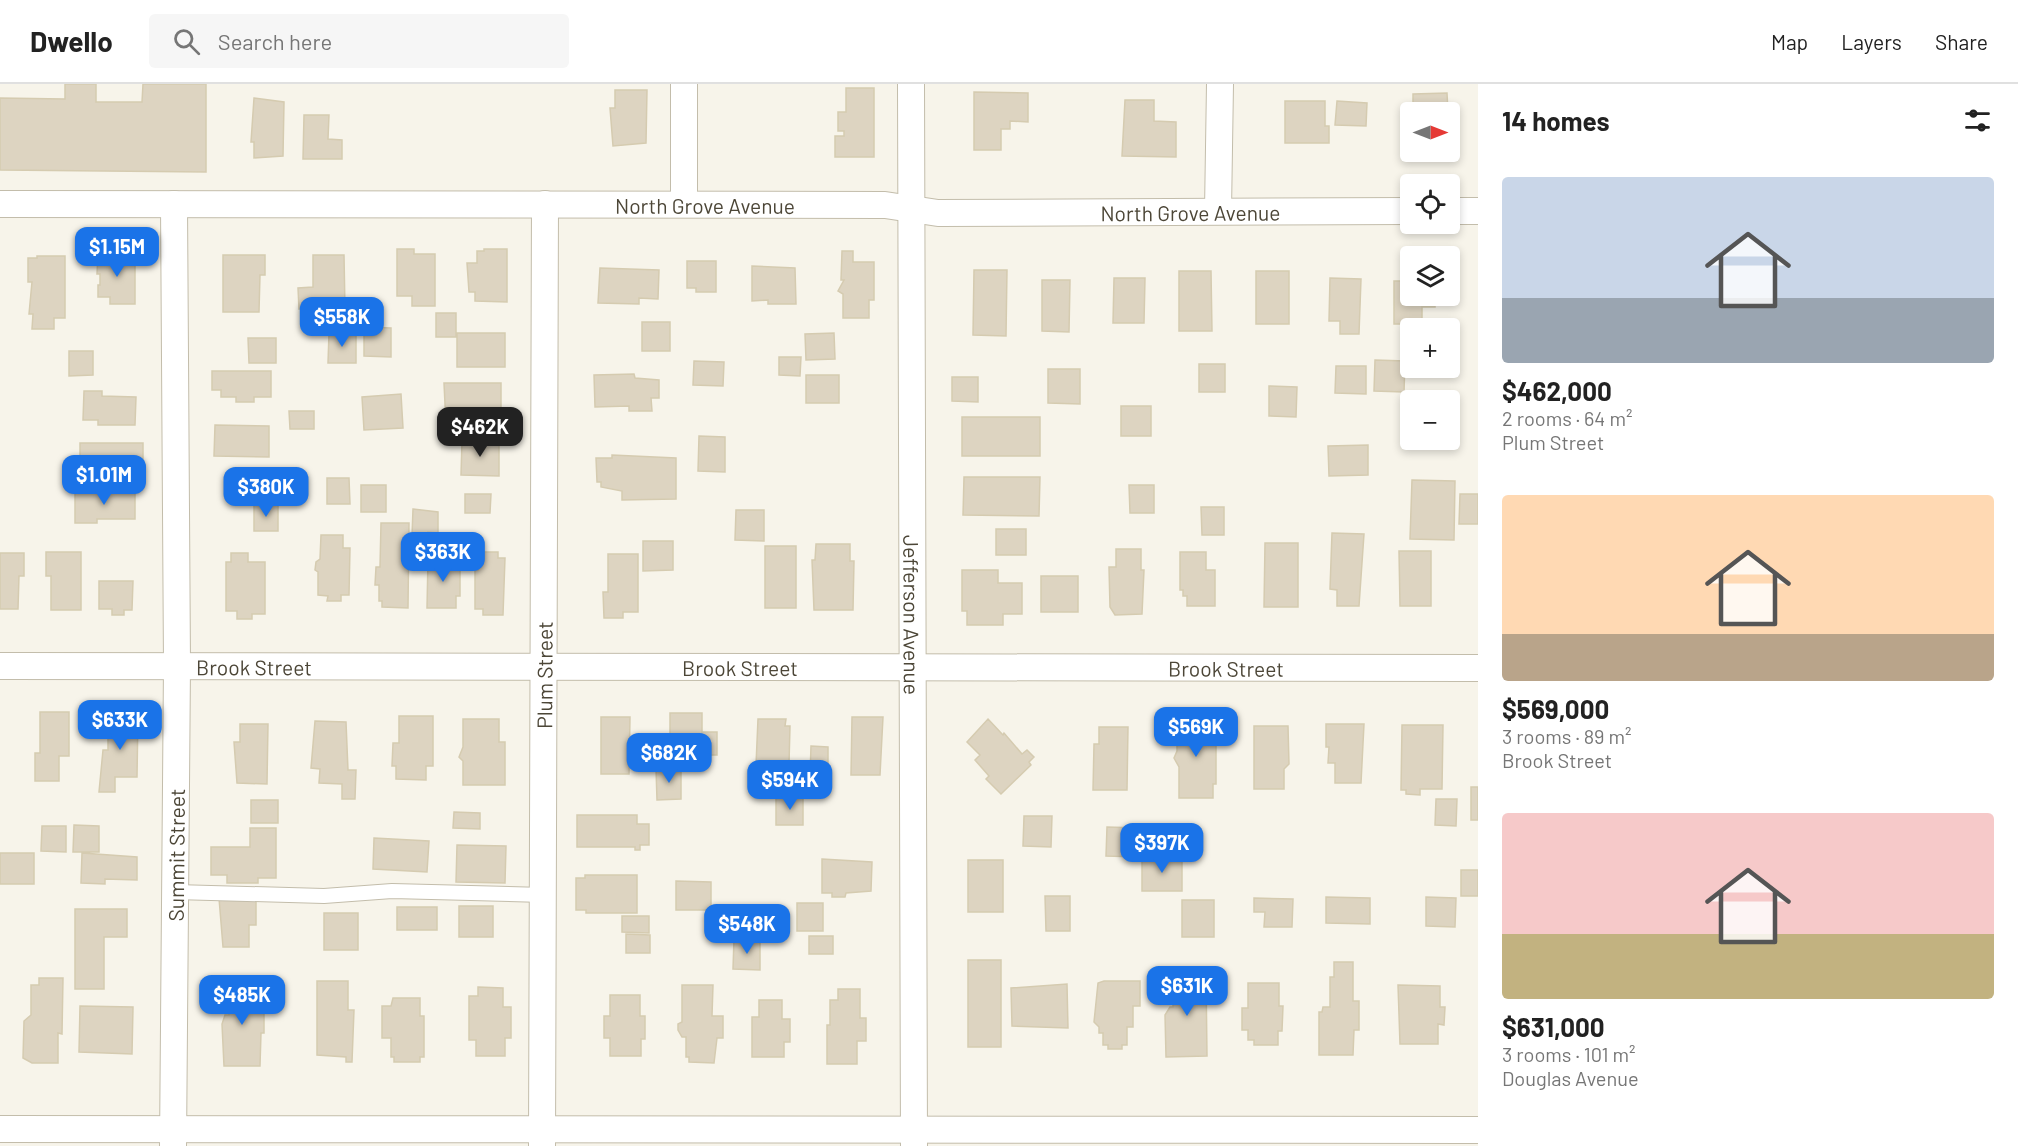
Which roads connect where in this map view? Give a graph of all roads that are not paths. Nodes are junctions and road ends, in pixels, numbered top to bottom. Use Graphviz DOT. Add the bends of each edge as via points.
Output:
graph roads {
  1 [pos="684,84"];
  2 [pos="911,84"];
  3 [pos="1220,84"];
  4 [pos="0,204"];
  5 [pos="174,204"];
  6 [pos="545,204"];
  7 [pos="684,204"];
  8 [pos="911,210"];
  9 [pos="1400,211"];
  10 [pos="1460,211"];
  11 [pos="1478,211"];
  12 [pos="1218,212"];
  13 [pos="177,665"];
  14 [pos="0,666"];
  15 [pos="545,667"];
  16 [pos="914,667"];
  17 [pos="1478,668"];
  18 [pos="175,892"];
  19 [pos="544,895"];
  20 [pos="0,1129"];
  21 [pos="1478,1130"];
  22 [pos="173,1138"];
  23 [pos="542,1138"];
  24 [pos="914,1138"];
  1 -- 7 [label="street"];
  2 -- 8 [label="street, Jefferson Avenue"];
  3 -- 12 [label="street"];
  4 -- 5 [label="street, North Grove Avenue"];
  5 -- 6 [label="street, North Grove Avenue"];
  5 -- 13 [label="street, Summit Street"];
  6 -- 7 [label="street, North Grove Avenue"];
  6 -- 15 [label="street, Plum Street"];
  7 -- 8 [label="street, North Grove Avenue" via="885,205"];
  8 -- 12 [label="street, North Grove Avenue"];
  8 -- 16 [label="street, Jefferson Avenue"];
  9 -- 12 [label="street, North Grove Avenue"];
  10 -- 11 [label="street"];
  13 -- 14 [label="street, Brook Street"];
  13 -- 15 [label="street, Brook Street"];
  13 -- 18 [label="street, Summit Street"];
  15 -- 16 [label="street, Brook Street"];
  15 -- 19 [label="street, Plum Street"];
  16 -- 17 [label="street, Brook Street"];
  16 -- 24 [label="street, Jefferson Avenue"];
  18 -- 19 [label="lane"];
  18 -- 22 [label="street, Summit Street"];
  19 -- 23 [label="street, Plum Street"];
  20 -- 22 [label="street"];
  21 -- 24 [label="street"];
  22 -- 23 [label="street"];
  23 -- 24 [label="street"];
}
